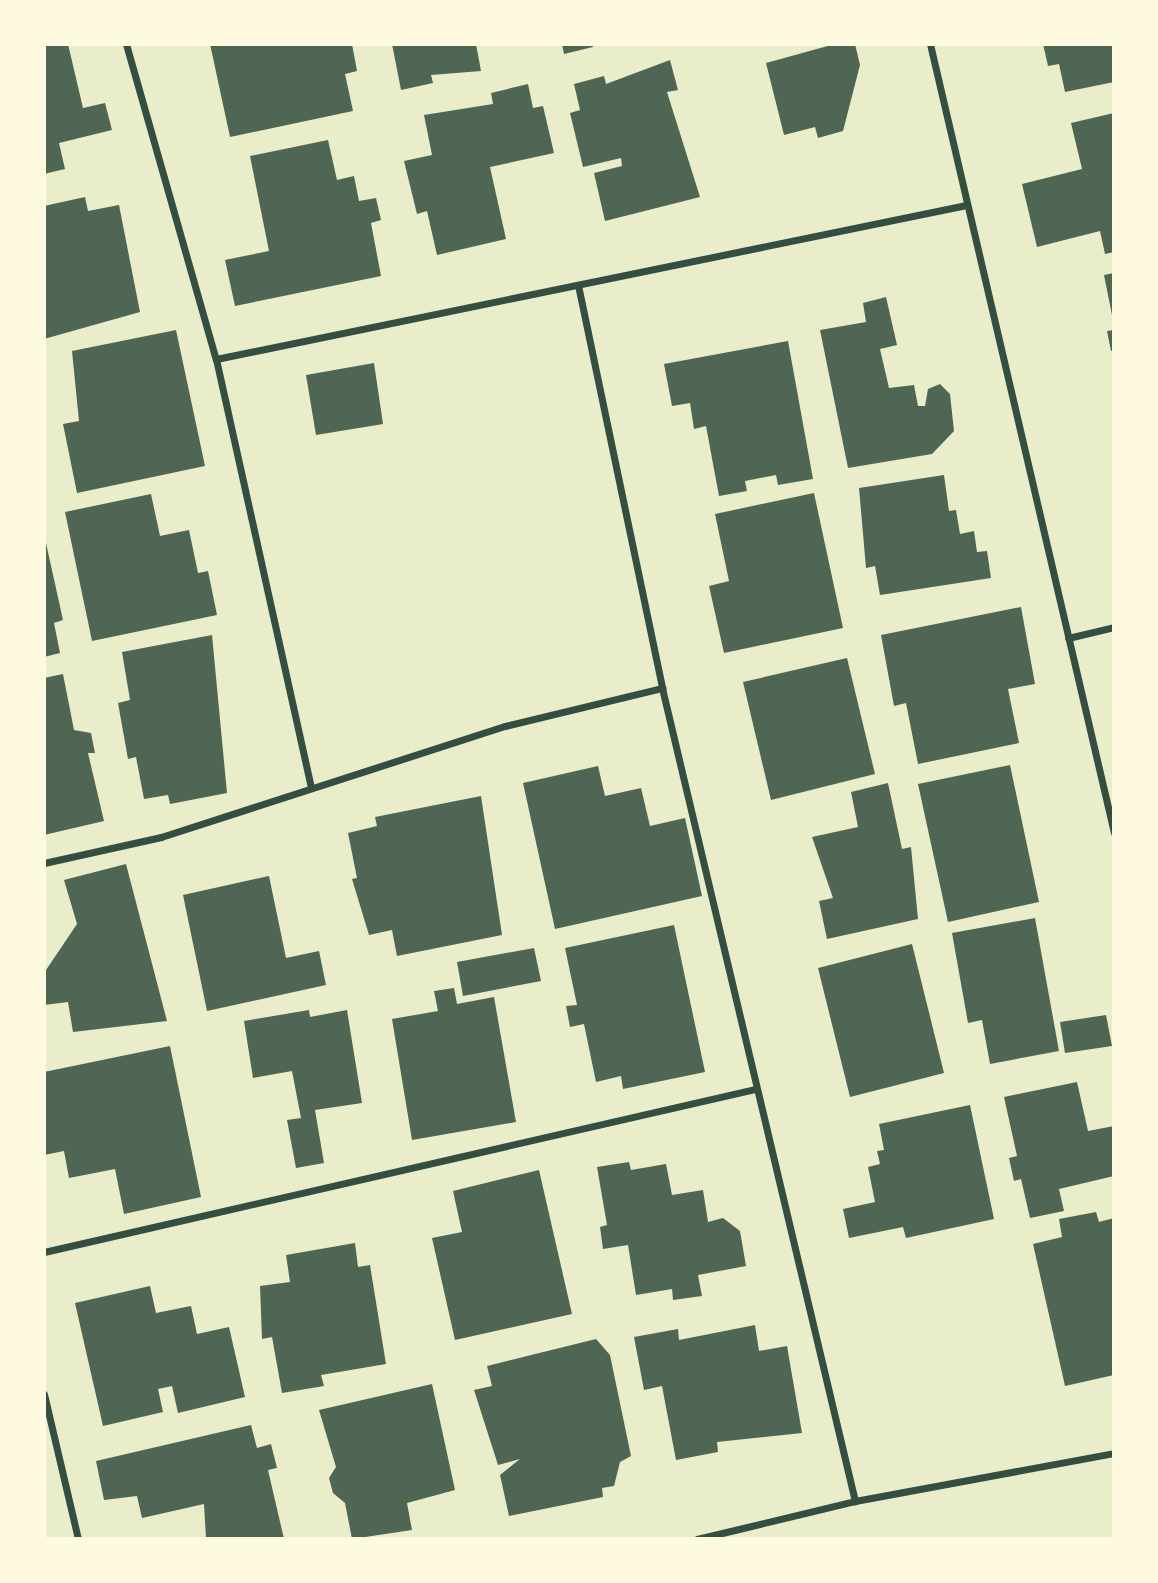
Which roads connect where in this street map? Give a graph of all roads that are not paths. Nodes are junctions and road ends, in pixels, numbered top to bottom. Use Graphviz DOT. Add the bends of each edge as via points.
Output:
graph roads {
  1 [pos="126,44"];
  2 [pos="930,44"];
  3 [pos="966,205"];
  4 [pos="578,285"];
  5 [pos="216,359"];
  6 [pos="1114,627"];
  7 [pos="1068,638"];
  8 [pos="662,688"];
  9 [pos="311,786"];
  10 [pos="1114,833"];
  11 [pos="44,863"];
  12 [pos="755,1089"];
  13 [pos="44,1252"];
  14 [pos="44,1394"];
  15 [pos="1114,1453"];
  16 [pos="855,1501"];
  17 [pos="78,1539"];
  18 [pos="696,1539"];
  1 -- 5 [label="street"];
  2 -- 3 [label="street"];
  3 -- 4 [label="street"];
  3 -- 7 [label="street"];
  4 -- 5 [label="street"];
  4 -- 8 [label="street"];
  5 -- 9 [label="street"];
  6 -- 7 [label="street"];
  7 -- 10 [label="street"];
  8 -- 9 [label="street" via="505,726"];
  8 -- 12 [label="street"];
  9 -- 11 [label="street" via="161,837"];
  12 -- 13 [label="street"];
  12 -- 16 [label="street"];
  14 -- 17 [label="street"];
  15 -- 16 [label="street"];
  16 -- 18 [label="street"];
}
